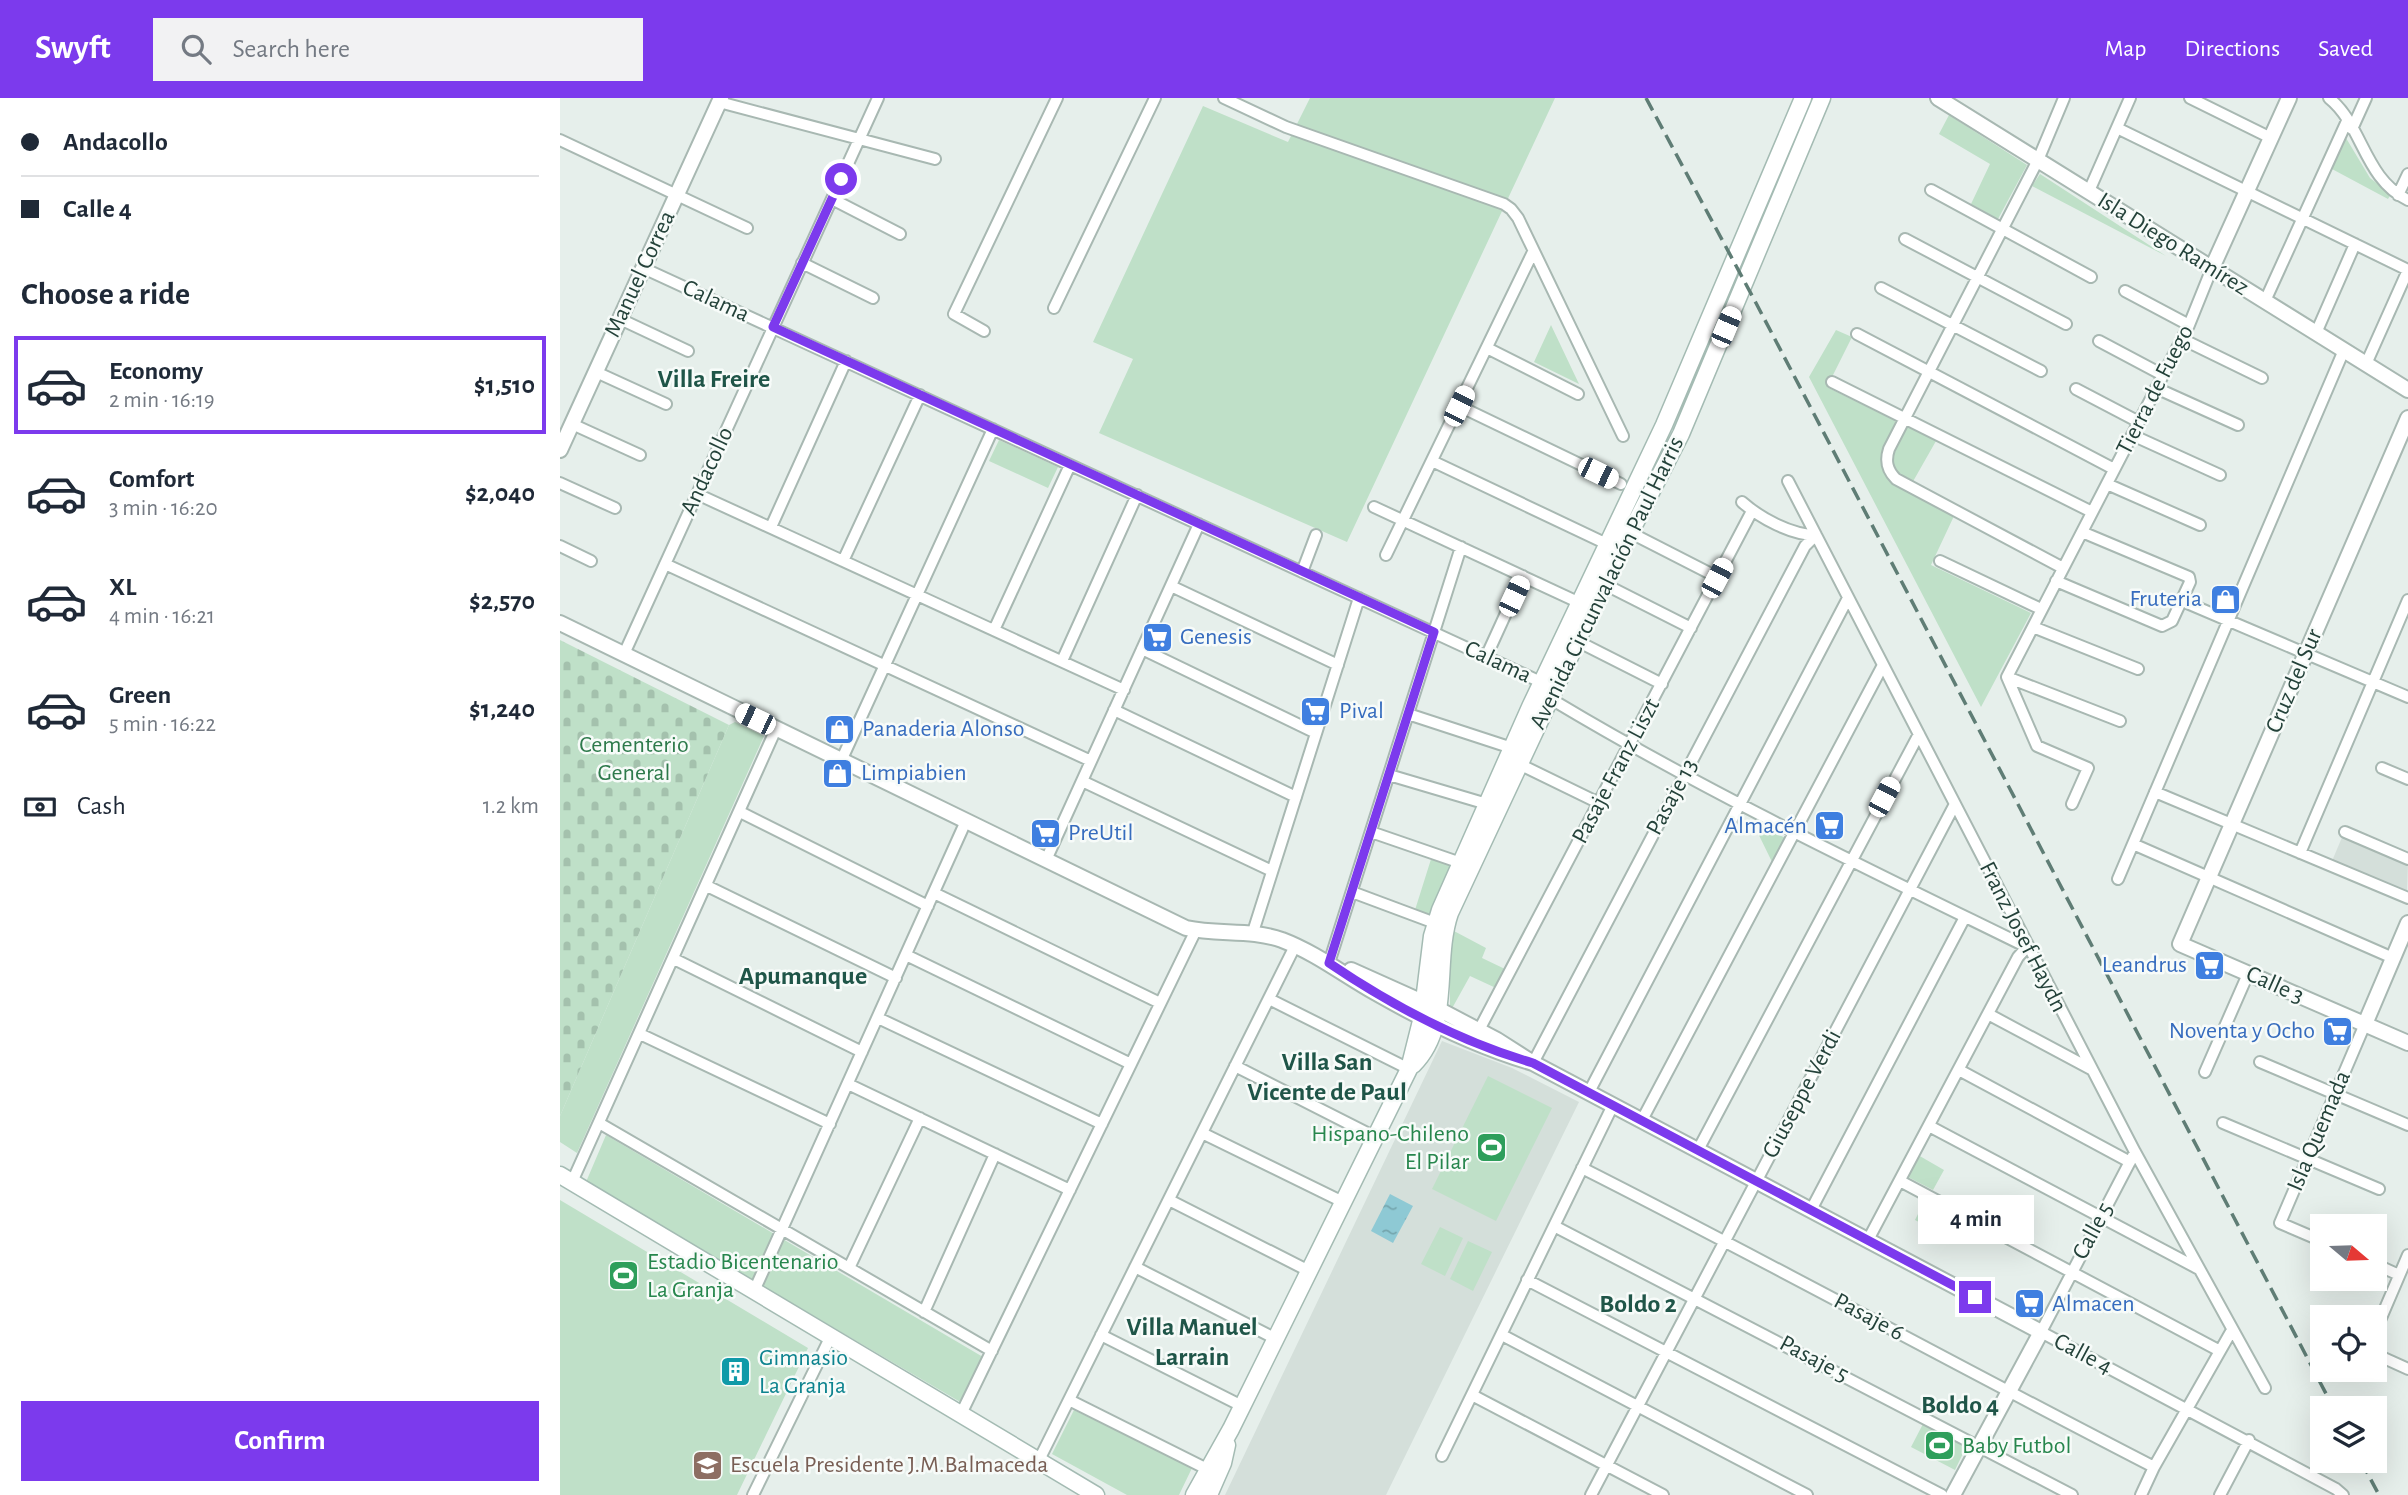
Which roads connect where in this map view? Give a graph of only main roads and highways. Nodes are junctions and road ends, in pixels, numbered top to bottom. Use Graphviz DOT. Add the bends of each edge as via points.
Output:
graph roads {
  1 [pos="1803,98"];
  2 [pos="1822,98"];
  3 [pos="1546,690"];
  4 [pos="1430,1013"];
  5 [pos="566,1179"];
  6 [pos="1231,1429"];
  7 [pos="1097,1495"];
  8 [pos="1194,1495"];
  9 [pos="1209,1495"];
  1 -- 3 [label="main road, Avenida Circunvalación Paul Harris"];
  2 -- 3 [label="main road, Avenida Circunvalación Paul Harris" via="1681,434 1577,641"];
  3 -- 4 [label="main road, Avenida Circunvalación Paul Harris" via="1519,764 1446,925"];
  3 -- 4 [label="main road, Avenida Circunvalación Paul Harris" via="1513,748 1435,923"];
  4 -- 6 [label="main road, Avenida Circunvalación Paul Harris" via="1409,1069"];
  5 -- 7 [label="main road"];
  6 -- 8 [label="main road, Avenida Circunvalación Paul Harris"];
  6 -- 9 [label="main road, Avenida Circunvalación Paul Harris"];
}
